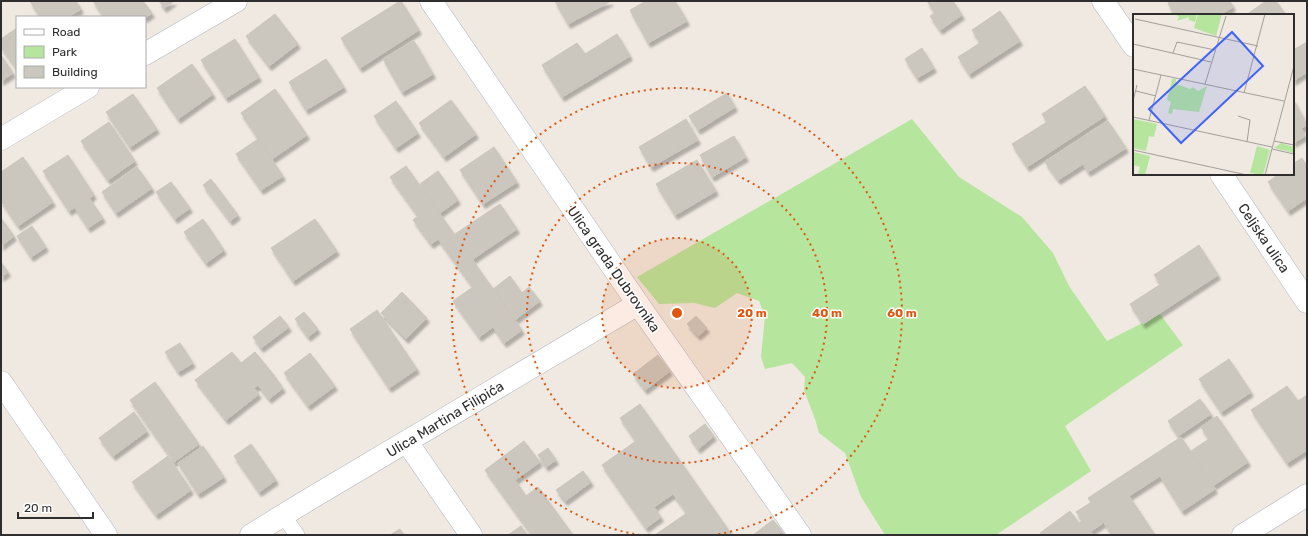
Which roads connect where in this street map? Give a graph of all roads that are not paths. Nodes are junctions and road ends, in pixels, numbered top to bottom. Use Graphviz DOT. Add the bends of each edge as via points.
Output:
graph roads {
  1 [pos="236,1"];
  2 [pos="431,1"];
  3 [pos="1103,1"];
  4 [pos="1133,45"];
  5 [pos="146,53"];
  6 [pos="86,88"];
  7 [pos="1,139"];
  8 [pos="1221,175"];
  9 [pos="1307,302"];
  10 [pos="638,304"];
  11 [pos="1,382"];
  12 [pos="407,442"];
  13 [pos="1307,495"];
  14 [pos="284,515"];
  15 [pos="106,535"];
  16 [pos="251,535"];
  17 [pos="297,535"];
  18 [pos="471,535"];
  19 [pos="800,535"];
  20 [pos="1242,535"];
  1 -- 5 [label="street"];
  2 -- 10 [label="street, Ulica grada Dubrovnika"];
  3 -- 4 [label="street"];
  6 -- 7 [label="street"];
  8 -- 9 [label="street, Celjska ulica"];
  10 -- 12 [label="street, Ulica Martina Filipića"];
  10 -- 19 [label="street, Ulica grada Dubrovnika"];
  11 -- 15 [label="street"];
  12 -- 14 [label="street, Ulica Martina Filipića"];
  12 -- 18 [label="street"];
  13 -- 20 [label="street"];
  14 -- 16 [label="street, Ulica Martina Filipića"];
  14 -- 17 [label="lane"];
}
